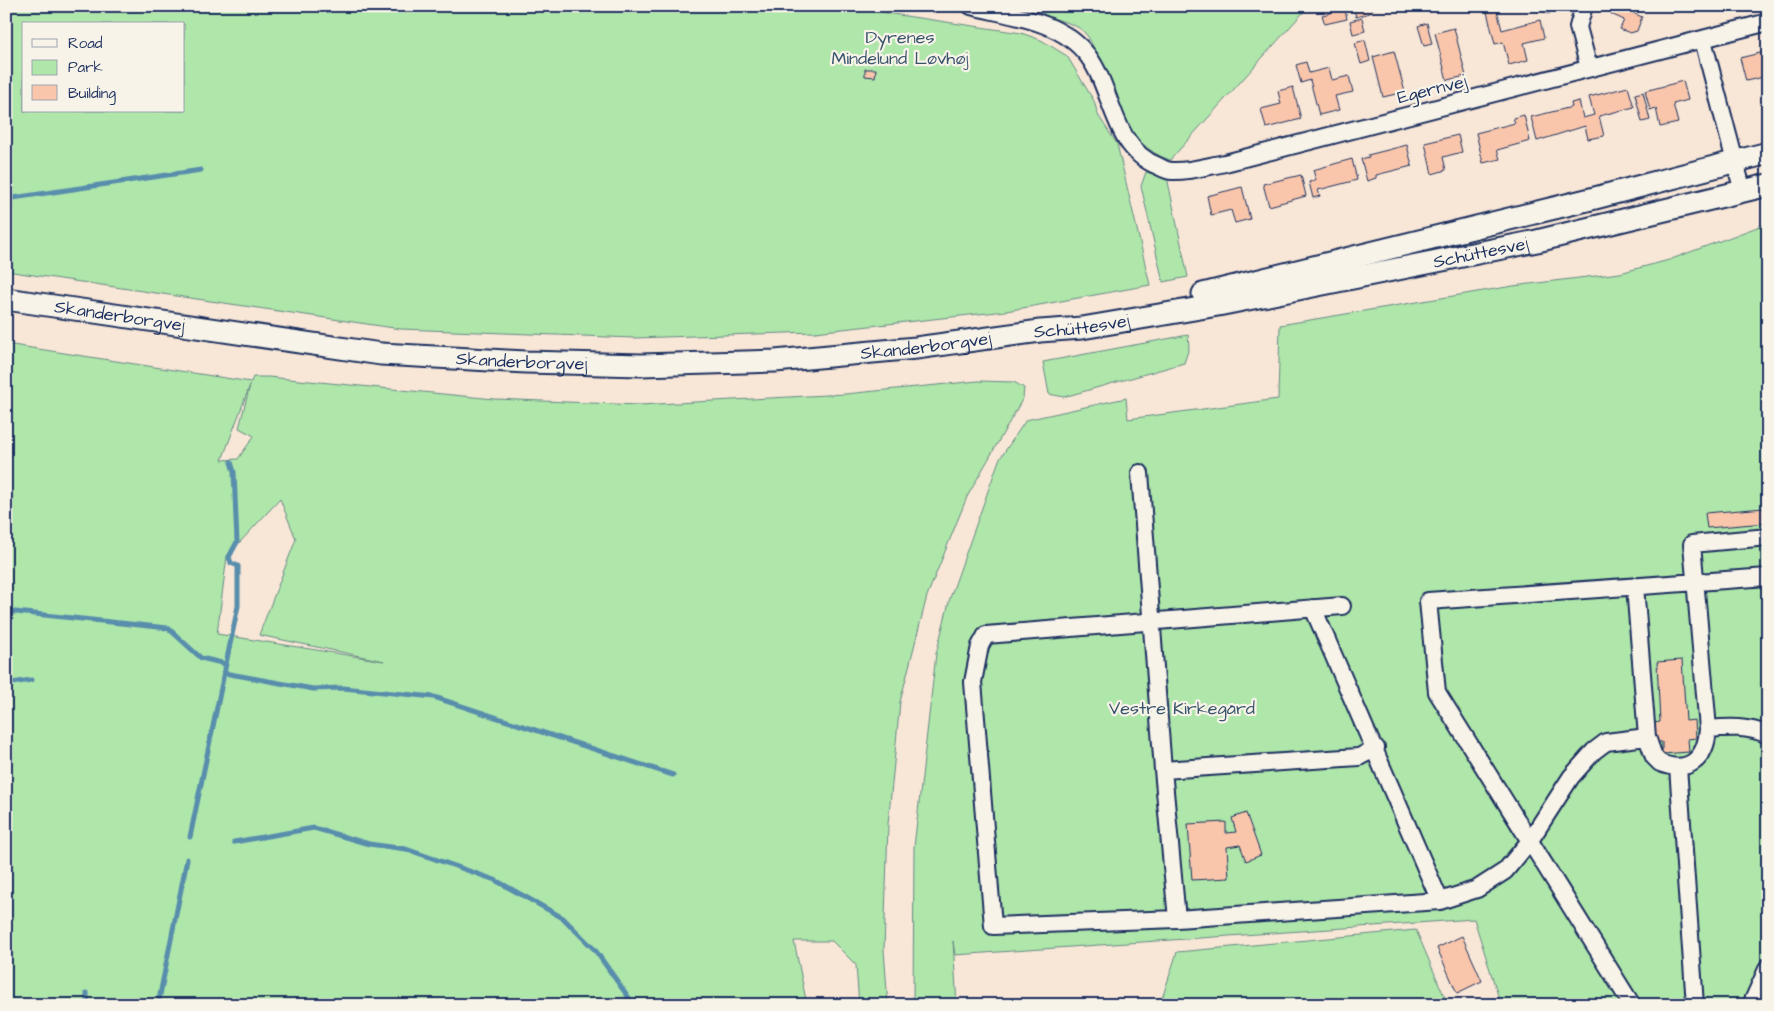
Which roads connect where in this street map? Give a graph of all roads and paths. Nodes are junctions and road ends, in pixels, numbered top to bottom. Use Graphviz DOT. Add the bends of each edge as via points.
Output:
graph roads {
  1 [pos="971,6"];
  2 [pos="1584,6"];
  3 [pos="1768,22"];
  4 [pos="1703,40"];
  5 [pos="1589,68"];
  6 [pos="1768,153"];
  7 [pos="1735,161"];
  8 [pos="1768,185"];
  9 [pos="1743,192"];
  10 [pos="6,299"];
  11 [pos="1040,331"];
  12 [pos="1140,473"];
  13 [pos="1768,537"];
  14 [pos="1768,577"];
  15 [pos="1697,582"];
  16 [pos="1635,586"];
  17 [pos="1342,606"];
  18 [pos="1313,608"];
  19 [pos="1151,622"];
  20 [pos="1708,729"];
  21 [pos="1768,735"];
  22 [pos="1647,737"];
  23 [pos="1376,748"];
  24 [pos="1678,767"];
  25 [pos="1162,770"];
  26 [pos="1529,842"];
  27 [pos="1440,901"];
  28 [pos="1177,919"];
  29 [pos="1768,967"];
  30 [pos="1632,1005"];
  31 [pos="1695,1005"];
  32 [pos="1751,1005"];
  1 -- 5 [label="street, Egernvej" via="1036,21 1064,35 1088,56 1125,138 1135,151 1150,163 1171,172 1234,161"];
  2 -- 5 [label="street" via="1578,27"];
  3 -- 4 [label="street, Egernvej"];
  4 -- 5 [label="street, Egernvej"];
  4 -- 7 [label="street"];
  6 -- 7 [label="main road, Schüttesvej"];
  7 -- 9 [label="street"];
  7 -- 11 [label="main road, Schüttesvej" via="1567,205"];
  8 -- 9 [label="main road, Schüttesvej"];
  9 -- 11 [label="main road, Schüttesvej" via="1537,241 1218,304 1082,328"];
  10 -- 11 [label="main road, Skanderborgvej" via="381,354 526,362 641,365 776,361 916,348"];
  12 -- 19 [label="street"];
  13 -- 15 [label="street" via="1692,544"];
  14 -- 15 [label="street"];
  15 -- 16 [label="street"];
  15 -- 20 [label="street"];
  16 -- 22 [label="street"];
  16 -- 26 [label="street" via="1428,602 1437,692"];
  17 -- 18 [label="street"];
  18 -- 19 [label="street"];
  18 -- 23 [label="street"];
  19 -- 25 [label="street"];
  19 -- 28 [label="street" via="986,636 980,646 973,682 991,907 993,926"];
  20 -- 21 [label="street" via="1731,727"];
  20 -- 24 [label="street" via="1704,752 1698,759"];
  22 -- 24 [label="street" via="1654,757 1660,763"];
  22 -- 26 [label="street" via="1606,742 1594,751 1571,777"];
  23 -- 25 [label="street" via="1359,757"];
  23 -- 27 [label="street"];
  24 -- 31 [label="street"];
  25 -- 28 [label="street"];
  26 -- 27 [label="street" via="1505,871 1477,889"];
  26 -- 30 [label="street"];
  27 -- 28 [label="street"];
  29 -- 32 [label="street"];
}
